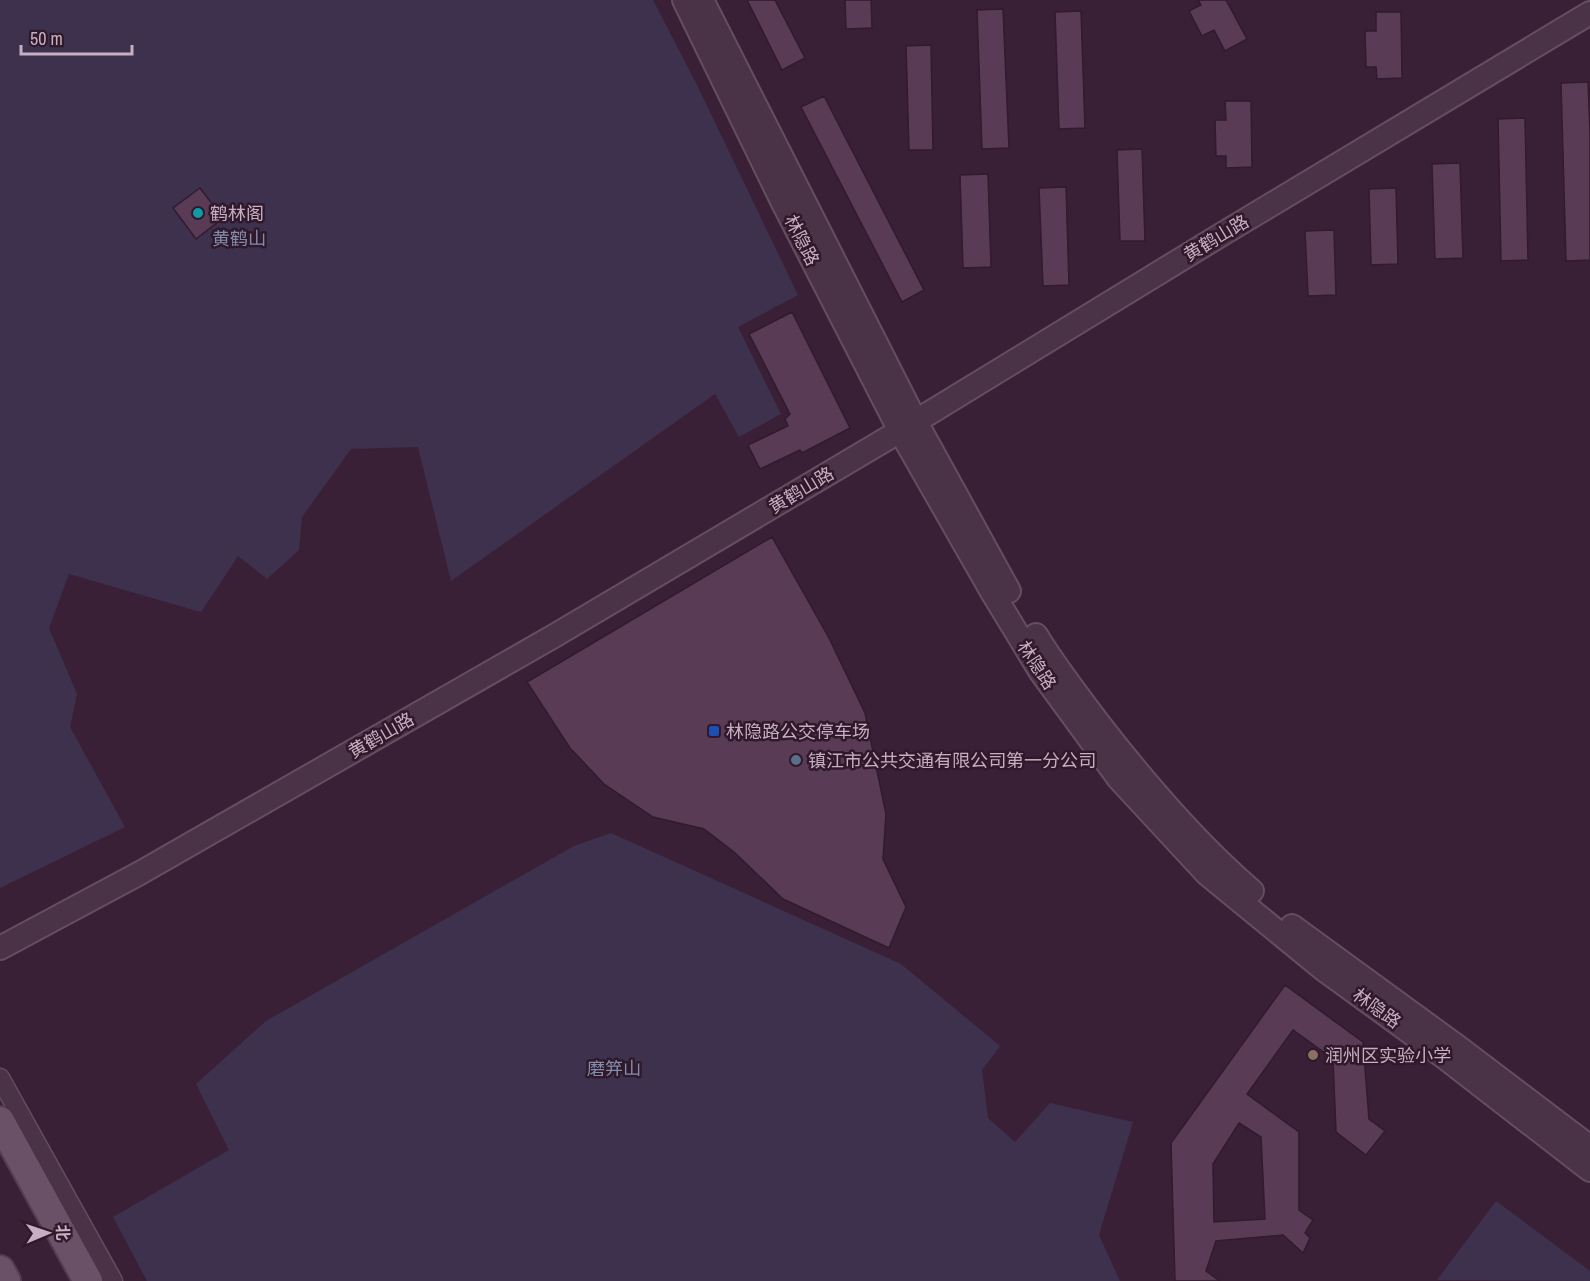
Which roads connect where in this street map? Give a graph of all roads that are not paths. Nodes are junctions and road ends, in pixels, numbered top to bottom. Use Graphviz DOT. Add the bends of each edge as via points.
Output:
graph roads {
  1 [pos="684,0"];
  2 [pos="702,0"];
  3 [pos="1590,13"];
  4 [pos="908,427"];
  5 [pos="0,948"];
  6 [pos="0,1078"];
  7 [pos="0,1121"];
  8 [pos="1590,1147"];
  9 [pos="1590,1170"];
  10 [pos="0,1270"];
  11 [pos="6,1281"];
  12 [pos="88,1281"];
  13 [pos="113,1281"];
  1 -- 4 [label="street, 林隐路" via="782,201"];
  2 -- 4 [label="street, 林隐路"];
  3 -- 4 [label="street, 黄鹤山路"];
  4 -- 5 [label="street, 黄鹤山路" via="554,636 140,873"];
  4 -- 8 [label="street, 林隐路" via="1051,661 1133,768 1218,862 1287,923"];
  4 -- 9 [label="street, 林隐路" via="992,592 1040,672 1119,779 1207,874 1323,969"];
  6 -- 13 [label="street"];
  7 -- 12 [label="main road"];
  10 -- 11 [label="main road"];
}
